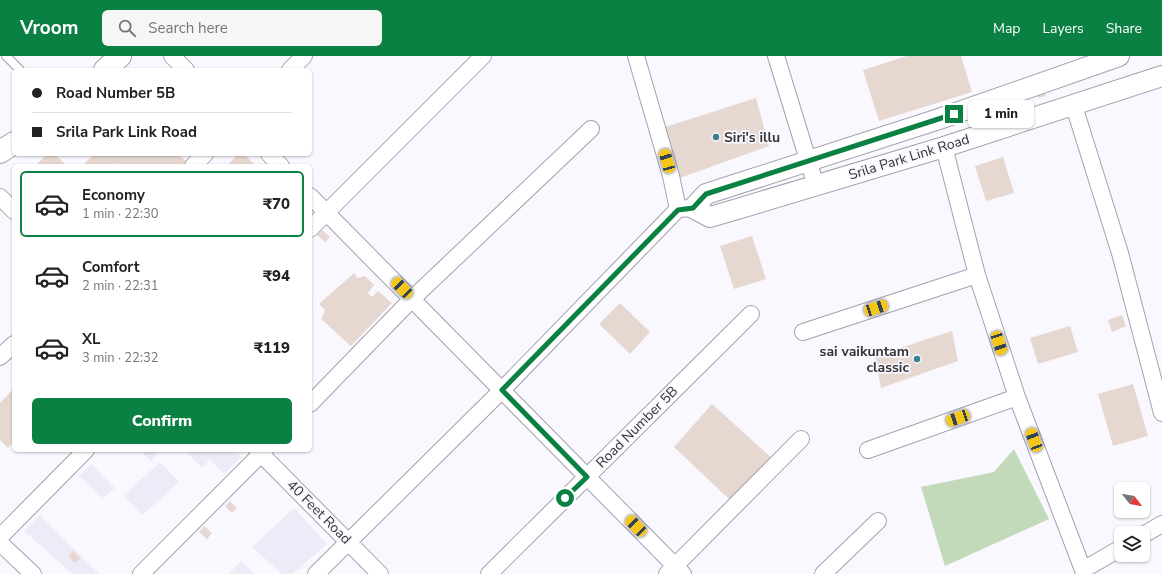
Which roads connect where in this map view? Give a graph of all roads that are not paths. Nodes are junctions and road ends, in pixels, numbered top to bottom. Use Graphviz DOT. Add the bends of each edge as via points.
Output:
graph roads {
  1 [pos="6,56"];
  2 [pos="120,56"];
  3 [pos="172,56"];
  4 [pos="304,56"];
  5 [pos="483,56"];
  6 [pos="636,56"];
  7 [pos="776,56"];
  8 [pos="1119,56"];
  9 [pos="18,68"];
  10 [pos="107,68"];
  11 [pos="184,68"];
  12 [pos="292,68"];
  13 [pos="1162,76"];
  14 [pos="1074,106"];
  15 [pos="591,129"];
  16 [pos="12,144"];
  17 [pos="944,147"];
  18 [pos="0,152"];
  19 [pos="203,156"];
  20 [pos="271,156"];
  21 [pos="809,160"];
  22 [pos="195,164"];
  23 [pos="279,164"];
  24 [pos="816,186"];
  25 [pos="0,197"];
  26 [pos="312,198"];
  27 [pos="12,208"];
  28 [pos="685,209"];
  29 [pos="327,213"];
  30 [pos="312,227"];
  31 [pos="977,275"];
  32 [pos="412,299"];
  33 [pos="751,314"];
  34 [pos="803,332"];
  35 [pos="12,346"];
  36 [pos="0,357"];
  37 [pos="502,390"];
  38 [pos="1017,397"];
  39 [pos="312,402"];
  40 [pos="1162,413"];
  41 [pos="801,440"];
  42 [pos="868,450"];
  43 [pos="84,452"];
  44 [pos="260,452"];
  45 [pos="262,452"];
  46 [pos="587,477"];
  47 [pos="878,521"];
  48 [pos="1162,524"];
  49 [pos="1150,531"];
  50 [pos="0,537"];
  51 [pos="348,542"];
  52 [pos="0,543"];
  53 [pos="1114,552"];
  54 [pos="675,571"];
  55 [pos="1080,572"];
  56 [pos="32,574"];
  57 [pos="141,574"];
  58 [pos="316,574"];
  59 [pos="380,574"];
  60 [pos="489,574"];
  61 [pos="823,574"];
  1 -- 9 [label="lane"];
  2 -- 10 [label="main road"];
  3 -- 11 [label="street"];
  4 -- 12 [label="street"];
  5 -- 29 [label="street"];
  6 -- 28 [label="street" via="671,176"];
  7 -- 21 [label="street"];
  8 -- 21 [label="street, Srila Park Link Road" via="940,119"];
  13 -- 14 [label="street, Srila Park Link Road"];
  14 -- 17 [label="street, Srila Park Link Road"];
  14 -- 40 [label="street" via="1120,253"];
  15 -- 32 [label="street"];
  16 -- 18 [label="main road"];
  17 -- 24 [label="street, Srila Park Link Road"];
  17 -- 31 [label="street"];
  19 -- 22 [label="street"];
  20 -- 23 [label="street"];
  21 -- 24 [label="street"];
  21 -- 28 [label="street, Srila Park Link Road" via="706,194"];
  24 -- 28 [label="street, Srila Park Link Road" via="710,217"];
  25 -- 27 [label="street"];
  26 -- 29 [label="street"];
  28 -- 37 [label="street"];
  29 -- 30 [label="street"];
  29 -- 32 [label="street"];
  31 -- 34 [label="street"];
  31 -- 38 [label="street"];
  32 -- 37 [label="street"];
  32 -- 39 [label="street"];
  33 -- 46 [label="street, Road Number 5B"];
  35 -- 36 [label="street"];
  37 -- 46 [label="street"];
  37 -- 51 [label="street"];
  38 -- 42 [label="street"];
  38 -- 55 [label="street"];
  41 -- 54 [label="street"];
  43 -- 50 [label="street"];
  44 -- 57 [label="street"];
  45 -- 51 [label="street, 40 Feet Road"];
  46 -- 54 [label="street"];
  46 -- 60 [label="street, Road Number 5B"];
  47 -- 61 [label="street"];
  48 -- 49 [label="street"];
  51 -- 58 [label="street"];
  51 -- 59 [label="street, 40 Feet Road"];
  52 -- 56 [label="street"];
  53 -- 55 [label="street"];
}
